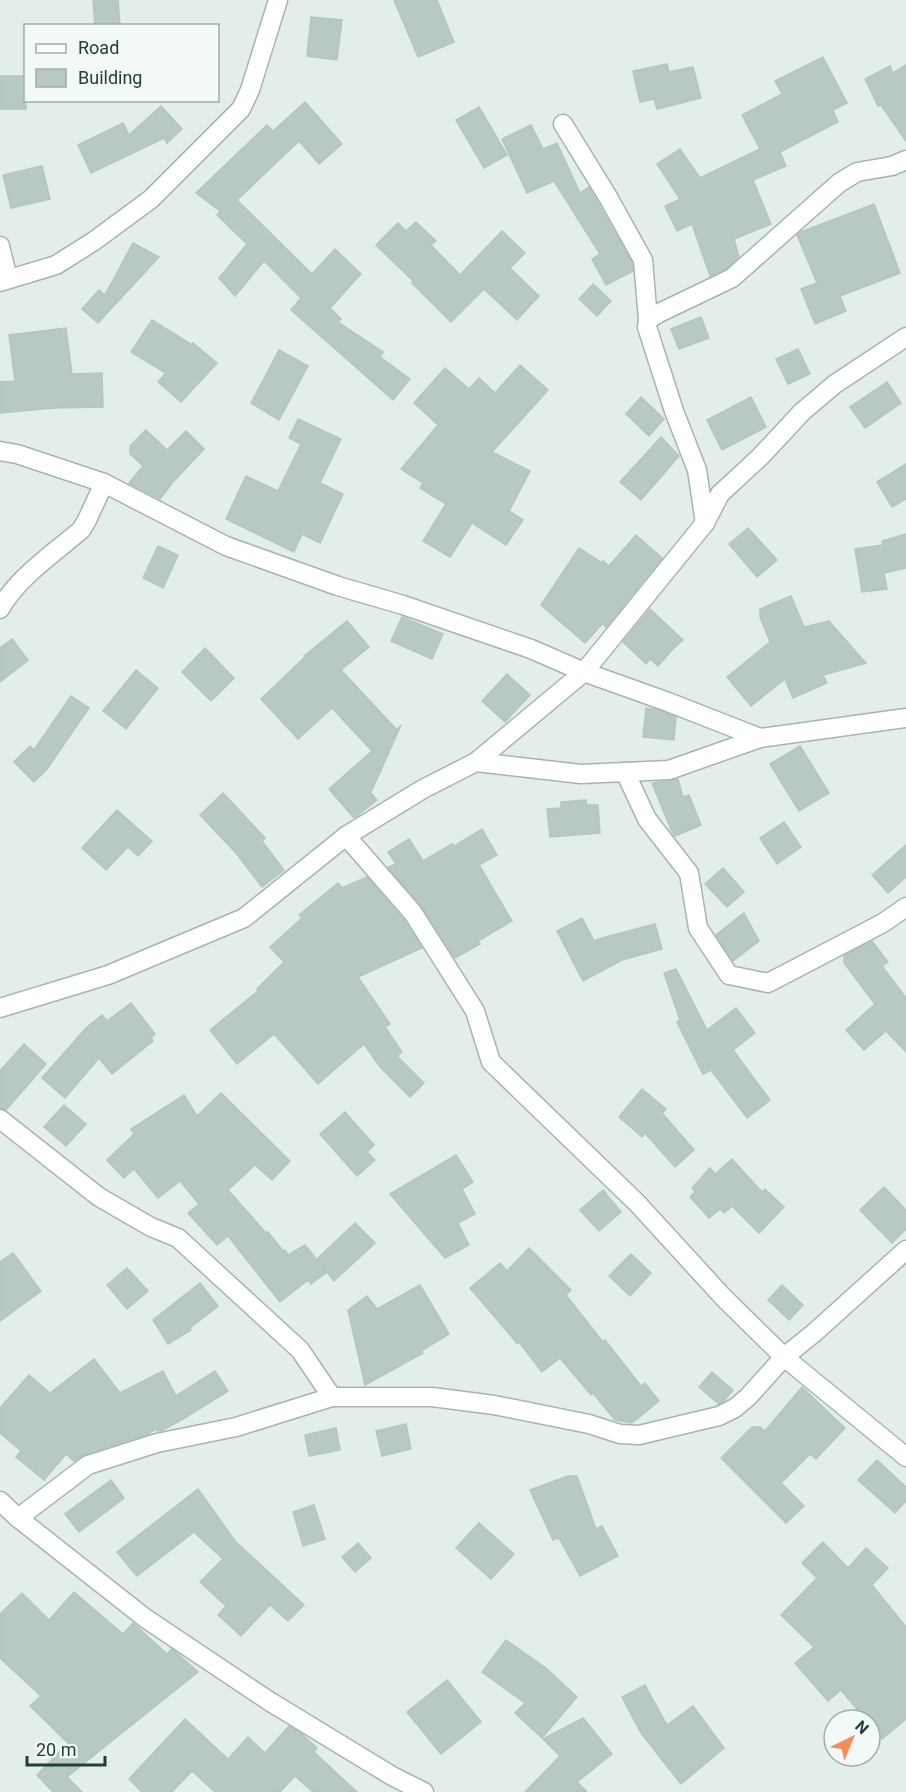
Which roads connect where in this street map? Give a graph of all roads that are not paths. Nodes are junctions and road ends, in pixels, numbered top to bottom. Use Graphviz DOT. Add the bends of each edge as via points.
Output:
graph roads {
  1 [pos="278,0"];
  2 [pos="563,124"];
  3 [pos="906,160"];
  4 [pos="0,246"];
  5 [pos="4,280"];
  6 [pos="648,320"];
  7 [pos="906,337"];
  8 [pos="0,451"];
  9 [pos="104,483"];
  10 [pos="705,523"];
  11 [pos="0,609"];
  12 [pos="584,672"];
  13 [pos="906,718"];
  14 [pos="760,738"];
  15 [pos="476,762"];
  16 [pos="625,772"];
  17 [pos="346,836"];
  18 [pos="906,907"];
  19 [pos="0,1008"];
  20 [pos="0,1119"];
  21 [pos="906,1250"];
  22 [pos="784,1357"];
  23 [pos="332,1397"];
  24 [pos="906,1457"];
  25 [pos="0,1501"];
  26 [pos="18,1518"];
  27 [pos="424,1792"];
  1 -- 5 [label="street" via="241,109 151,199 94,241 56,264"];
  2 -- 6 [label="street" via="643,260"];
  3 -- 6 [label="street" via="857,172 839,183 732,278"];
  4 -- 5 [label="street"];
  6 -- 10 [label="street" via="674,411 697,471"];
  7 -- 10 [label="street" via="835,384 802,412 720,494"];
  8 -- 9 [label="street"];
  9 -- 11 [label="street" via="81,530 17,585"];
  9 -- 12 [label="street" via="226,546 531,648"];
  10 -- 12 [label="street"];
  12 -- 14 [label="street"];
  12 -- 15 [label="street"];
  13 -- 14 [label="street"];
  14 -- 16 [label="street" via="669,770"];
  15 -- 16 [label="street" via="581,774"];
  15 -- 17 [label="street"];
  16 -- 18 [label="street" via="647,819 689,873 698,928 729,975 768,983"];
  17 -- 19 [label="street" via="244,918 108,975"];
  17 -- 22 [label="street" via="413,913 475,1011 491,1062 637,1203"];
  20 -- 23 [label="street" via="99,1197 178,1238 300,1350"];
  21 -- 22 [label="street"];
  22 -- 23 [label="street" via="735,1408 719,1416 639,1435 494,1405 432,1397"];
  22 -- 24 [label="street"];
  23 -- 26 [label="street" via="236,1427 157,1443 88,1465"];
  25 -- 26 [label="street"];
  26 -- 27 [label="street" via="145,1618 278,1707"];
}
